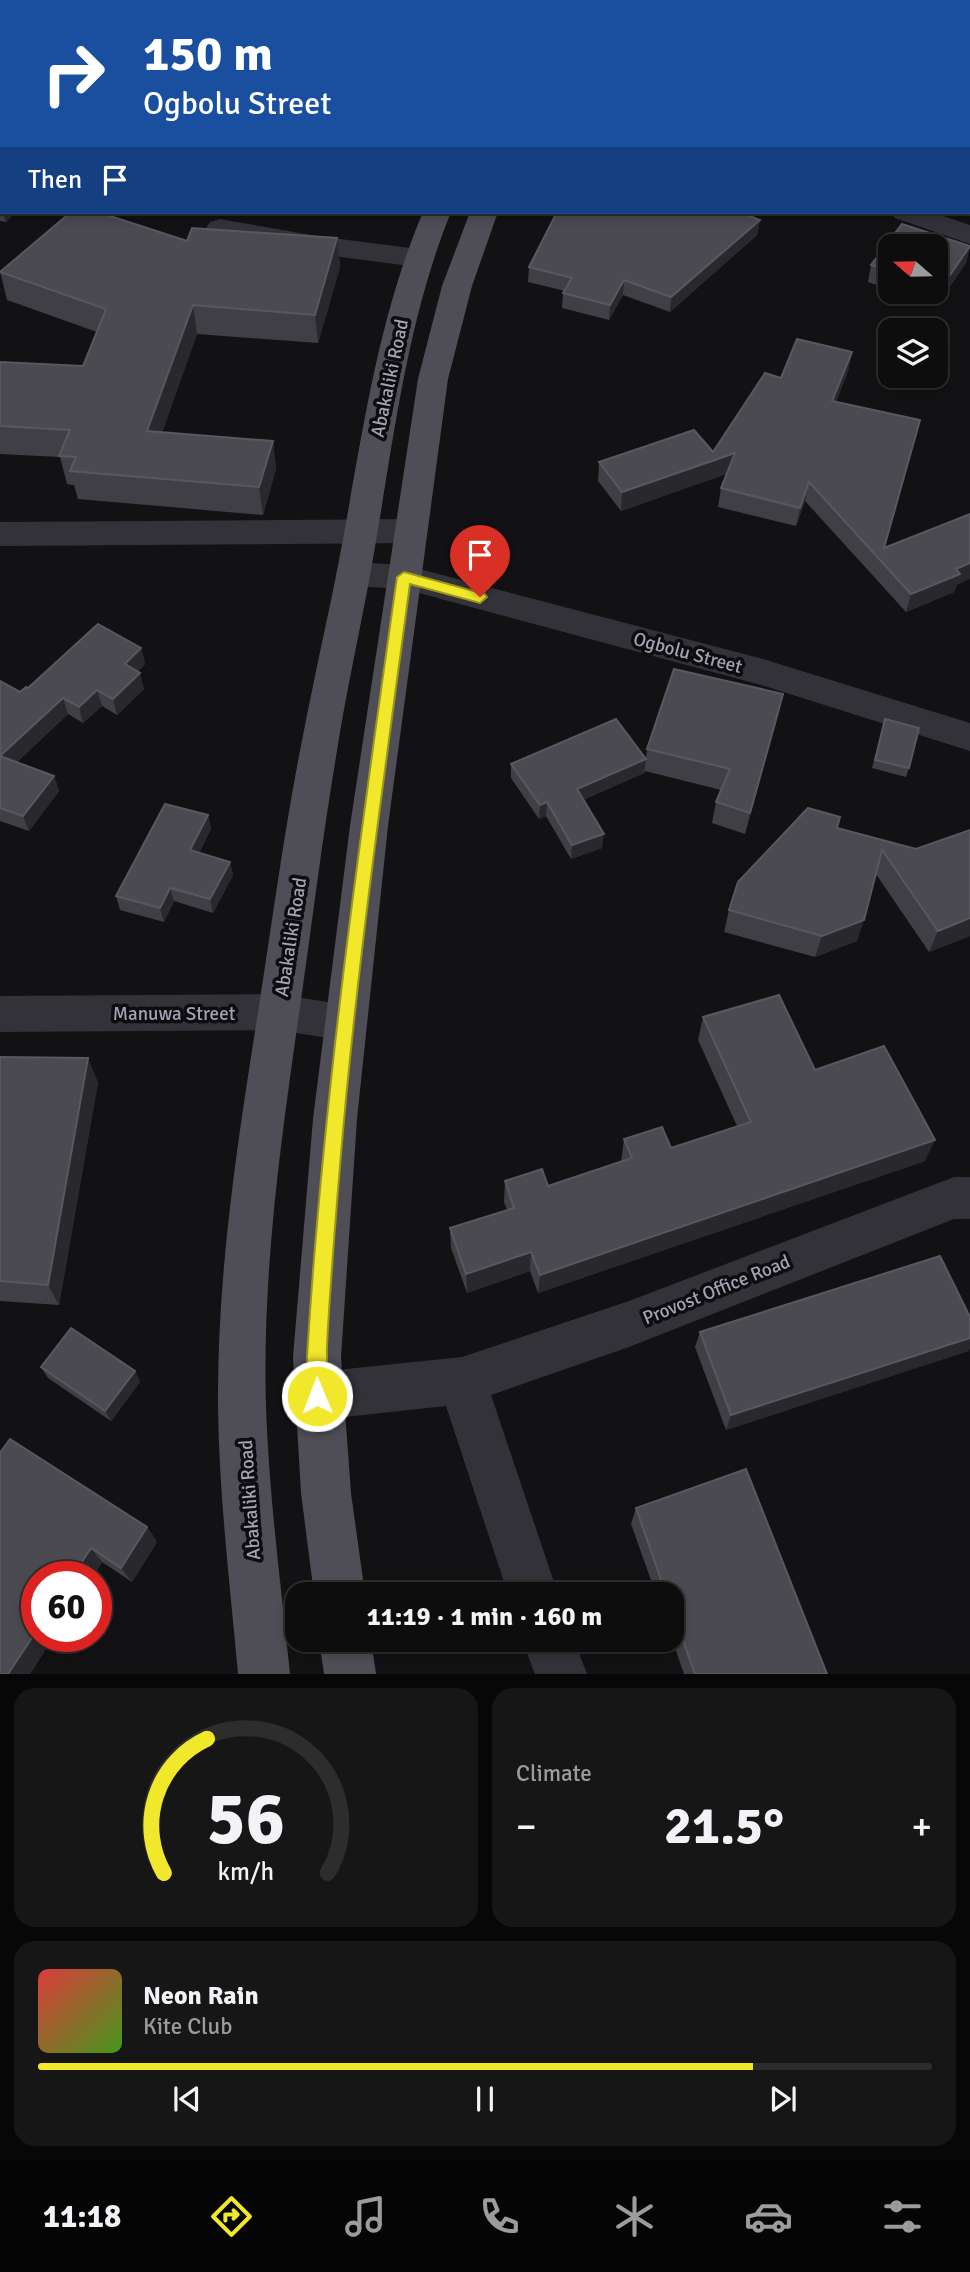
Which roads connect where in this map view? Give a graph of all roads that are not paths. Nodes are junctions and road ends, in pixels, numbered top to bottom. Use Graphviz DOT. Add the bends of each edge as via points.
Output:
graph roads {
  1 [pos="435,214"];
  2 [pos="483,214"];
  3 [pos="911,214"];
  4 [pos="220,228"];
  5 [pos="970,235"];
  6 [pos="418,258"];
  7 [pos="394,348"];
  8 [pos="438,353"];
  9 [pos="359,530"];
  10 [pos="411,531"];
  11 [pos="0,534"];
  12 [pos="353,574"];
  13 [pos="404,577"];
  14 [pos="970,737"];
  15 [pos="278,1012"];
  16 [pos="0,1014"];
  17 [pos="346,1023"];
  18 [pos="970,1198"];
  19 [pos="462,1381"];
  20 [pos="317,1396"];
  21 [pos="338,1582"];
  22 [pos="529,1582"];
  23 [pos="347,1652"];
  24 [pos="553,1652"];
  25 [pos="264,1674"];
  26 [pos="350,1674"];
  27 [pos="561,1674"];
  1 -- 6 [label="main road, Abakaliki Road"];
  2 -- 8 [label="main road"];
  3 -- 5 [label="street"];
  4 -- 6 [label="street"];
  6 -- 7 [label="main road, Abakaliki Road"];
  7 -- 8 [label="main road"];
  7 -- 9 [label="main road, Abakaliki Road"];
  8 -- 10 [label="main road"];
  9 -- 10 [label="street"];
  9 -- 11 [label="street"];
  9 -- 12 [label="main road, Abakaliki Road"];
  10 -- 13 [label="main road"];
  12 -- 13 [label="street, Ogbolu Street"];
  12 -- 15 [label="main road, Abakaliki Road" via="317,757"];
  13 -- 14 [label="street, Ogbolu Street" via="762,672"];
  13 -- 17 [label="main road"];
  15 -- 16 [label="street, Manuwa Street"];
  15 -- 17 [label="street, Manuwa Street"];
  15 -- 25 [label="main road, Abakaliki Road" via="252,1188 242,1406"];
  17 -- 20 [label="main road" via="327,1197"];
  18 -- 19 [label="street, Provost Office Road" via="954,1198 629,1324"];
  19 -- 20 [label="street, Provost Office Road"];
  19 -- 22 [label="street"];
  20 -- 21 [label="main road"];
  23 -- 26 [label="main road"];
  24 -- 27 [label="street"];
}
